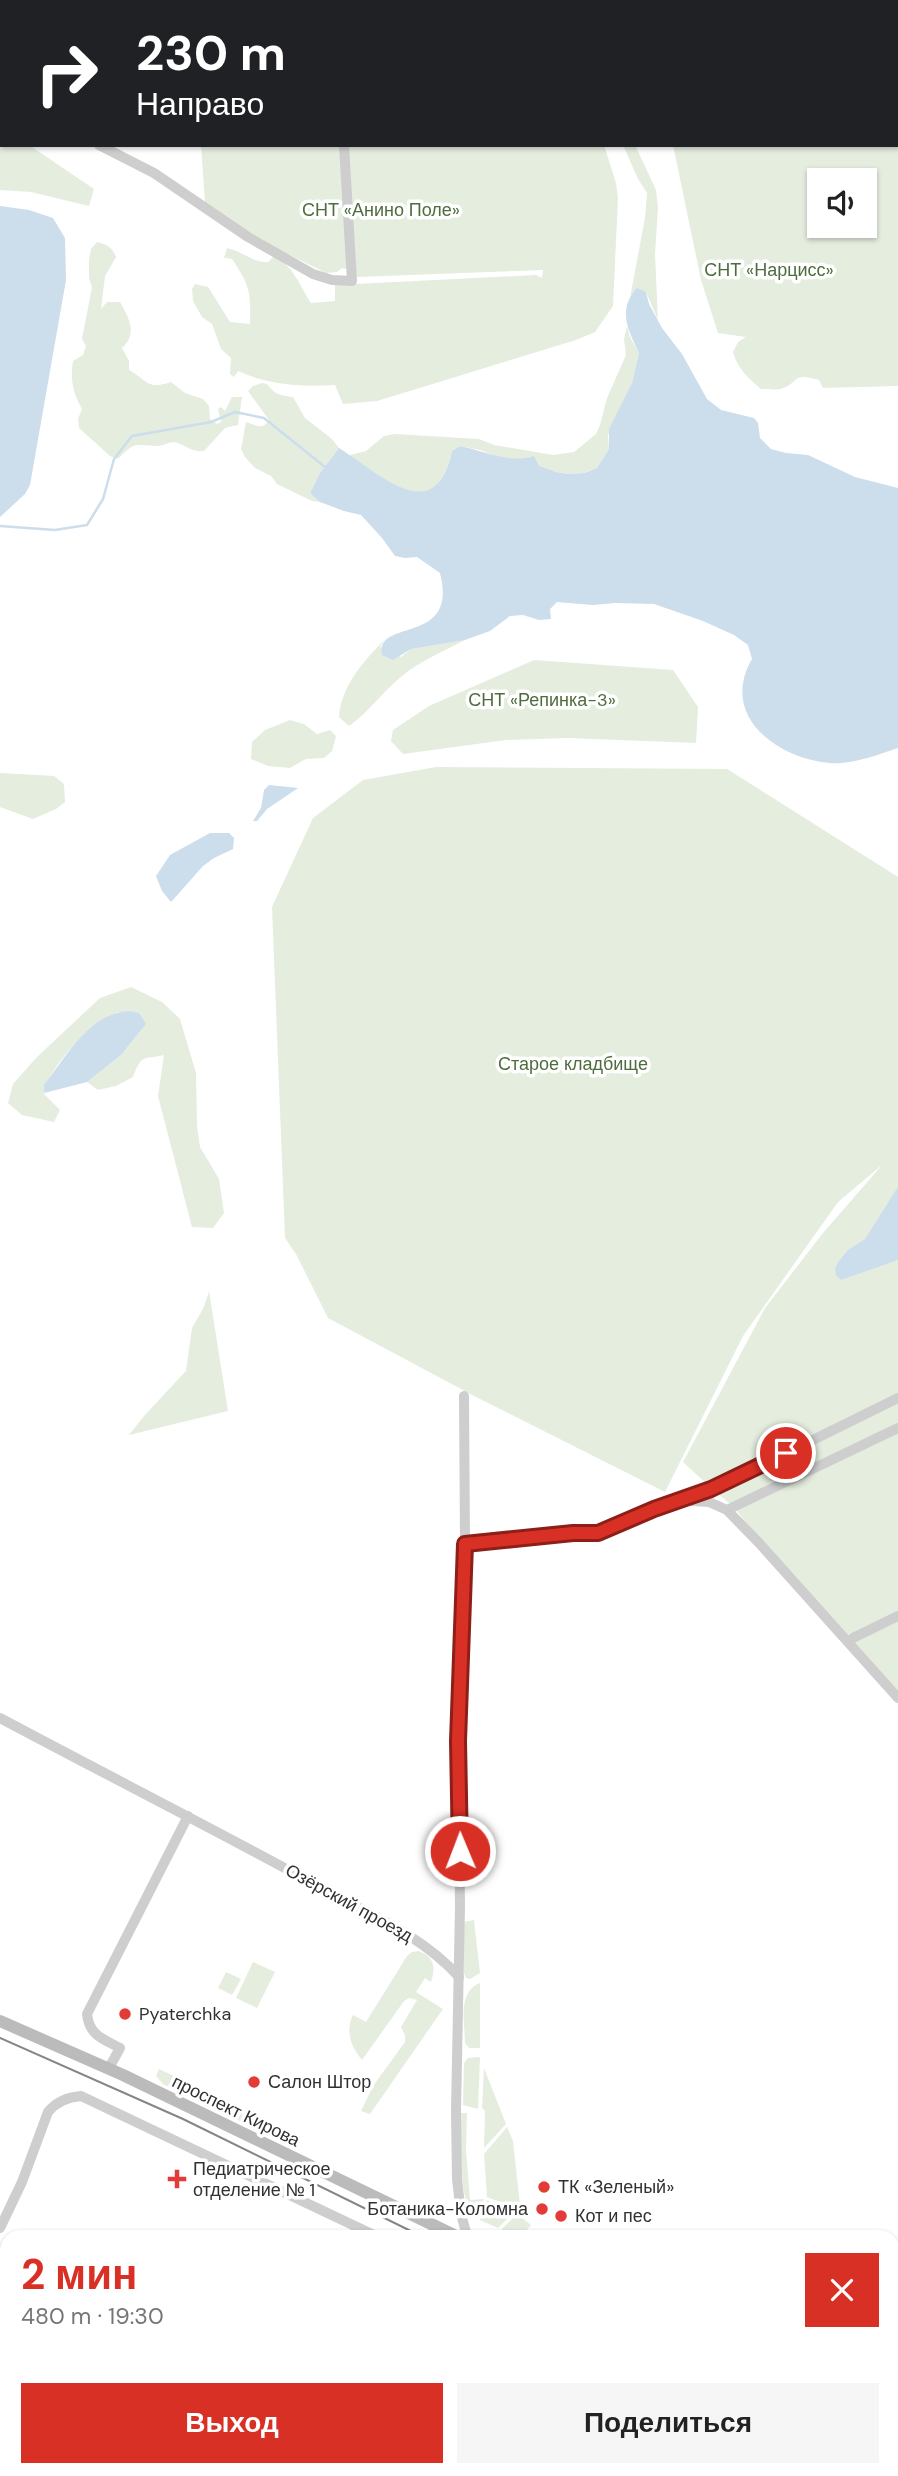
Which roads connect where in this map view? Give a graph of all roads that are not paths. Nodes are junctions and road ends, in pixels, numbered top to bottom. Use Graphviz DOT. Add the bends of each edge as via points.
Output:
graph roads {
  1 [pos="103,147"];
  2 [pos="344,147"];
  3 [pos="464,1396"];
  4 [pos="898,1398"];
  5 [pos="898,1429"];
  6 [pos="677,1500"];
  7 [pos="727,1510"];
  8 [pos="465,1544"];
  9 [pos="898,1616"];
  10 [pos="853,1638"];
  11 [pos="898,1698"];
  12 [pos="0,1718"];
  13 [pos="188,1816"];
  14 [pos="459,1976"];
  15 [pos="0,2021"];
  16 [pos="109,2068"];
  17 [pos="0,2228"];
  18 [pos="363,2230"];
  19 [pos="444,2230"];
  20 [pos="465,2230"];
  1 -- 2 [label="street" via="154,173 248,237 313,274 352,281"];
  3 -- 8 [label="street"];
  4 -- 6 [label="street" via="746,1473"];
  5 -- 7 [label="street"];
  6 -- 7 [label="street" via="709,1502"];
  6 -- 8 [label="street" via="598,1533"];
  7 -- 11 [label="street"];
  8 -- 14 [label="street" via="458,1741"];
  9 -- 10 [label="street"];
  12 -- 13 [label="street, Озёрский проезд"];
  13 -- 14 [label="street, Озёрский проезд" via="405,1934 446,1961"];
  13 -- 16 [label="street" via="87,2014 92,2031 120,2048"];
  14 -- 20 [label="street" via="457,2179"];
  15 -- 16 [label="main road, проспект Кирова"];
  16 -- 19 [label="main road, проспект Кирова"];
  17 -- 18 [label="street" via="48,2112 69,2097 81,2096"];
}
